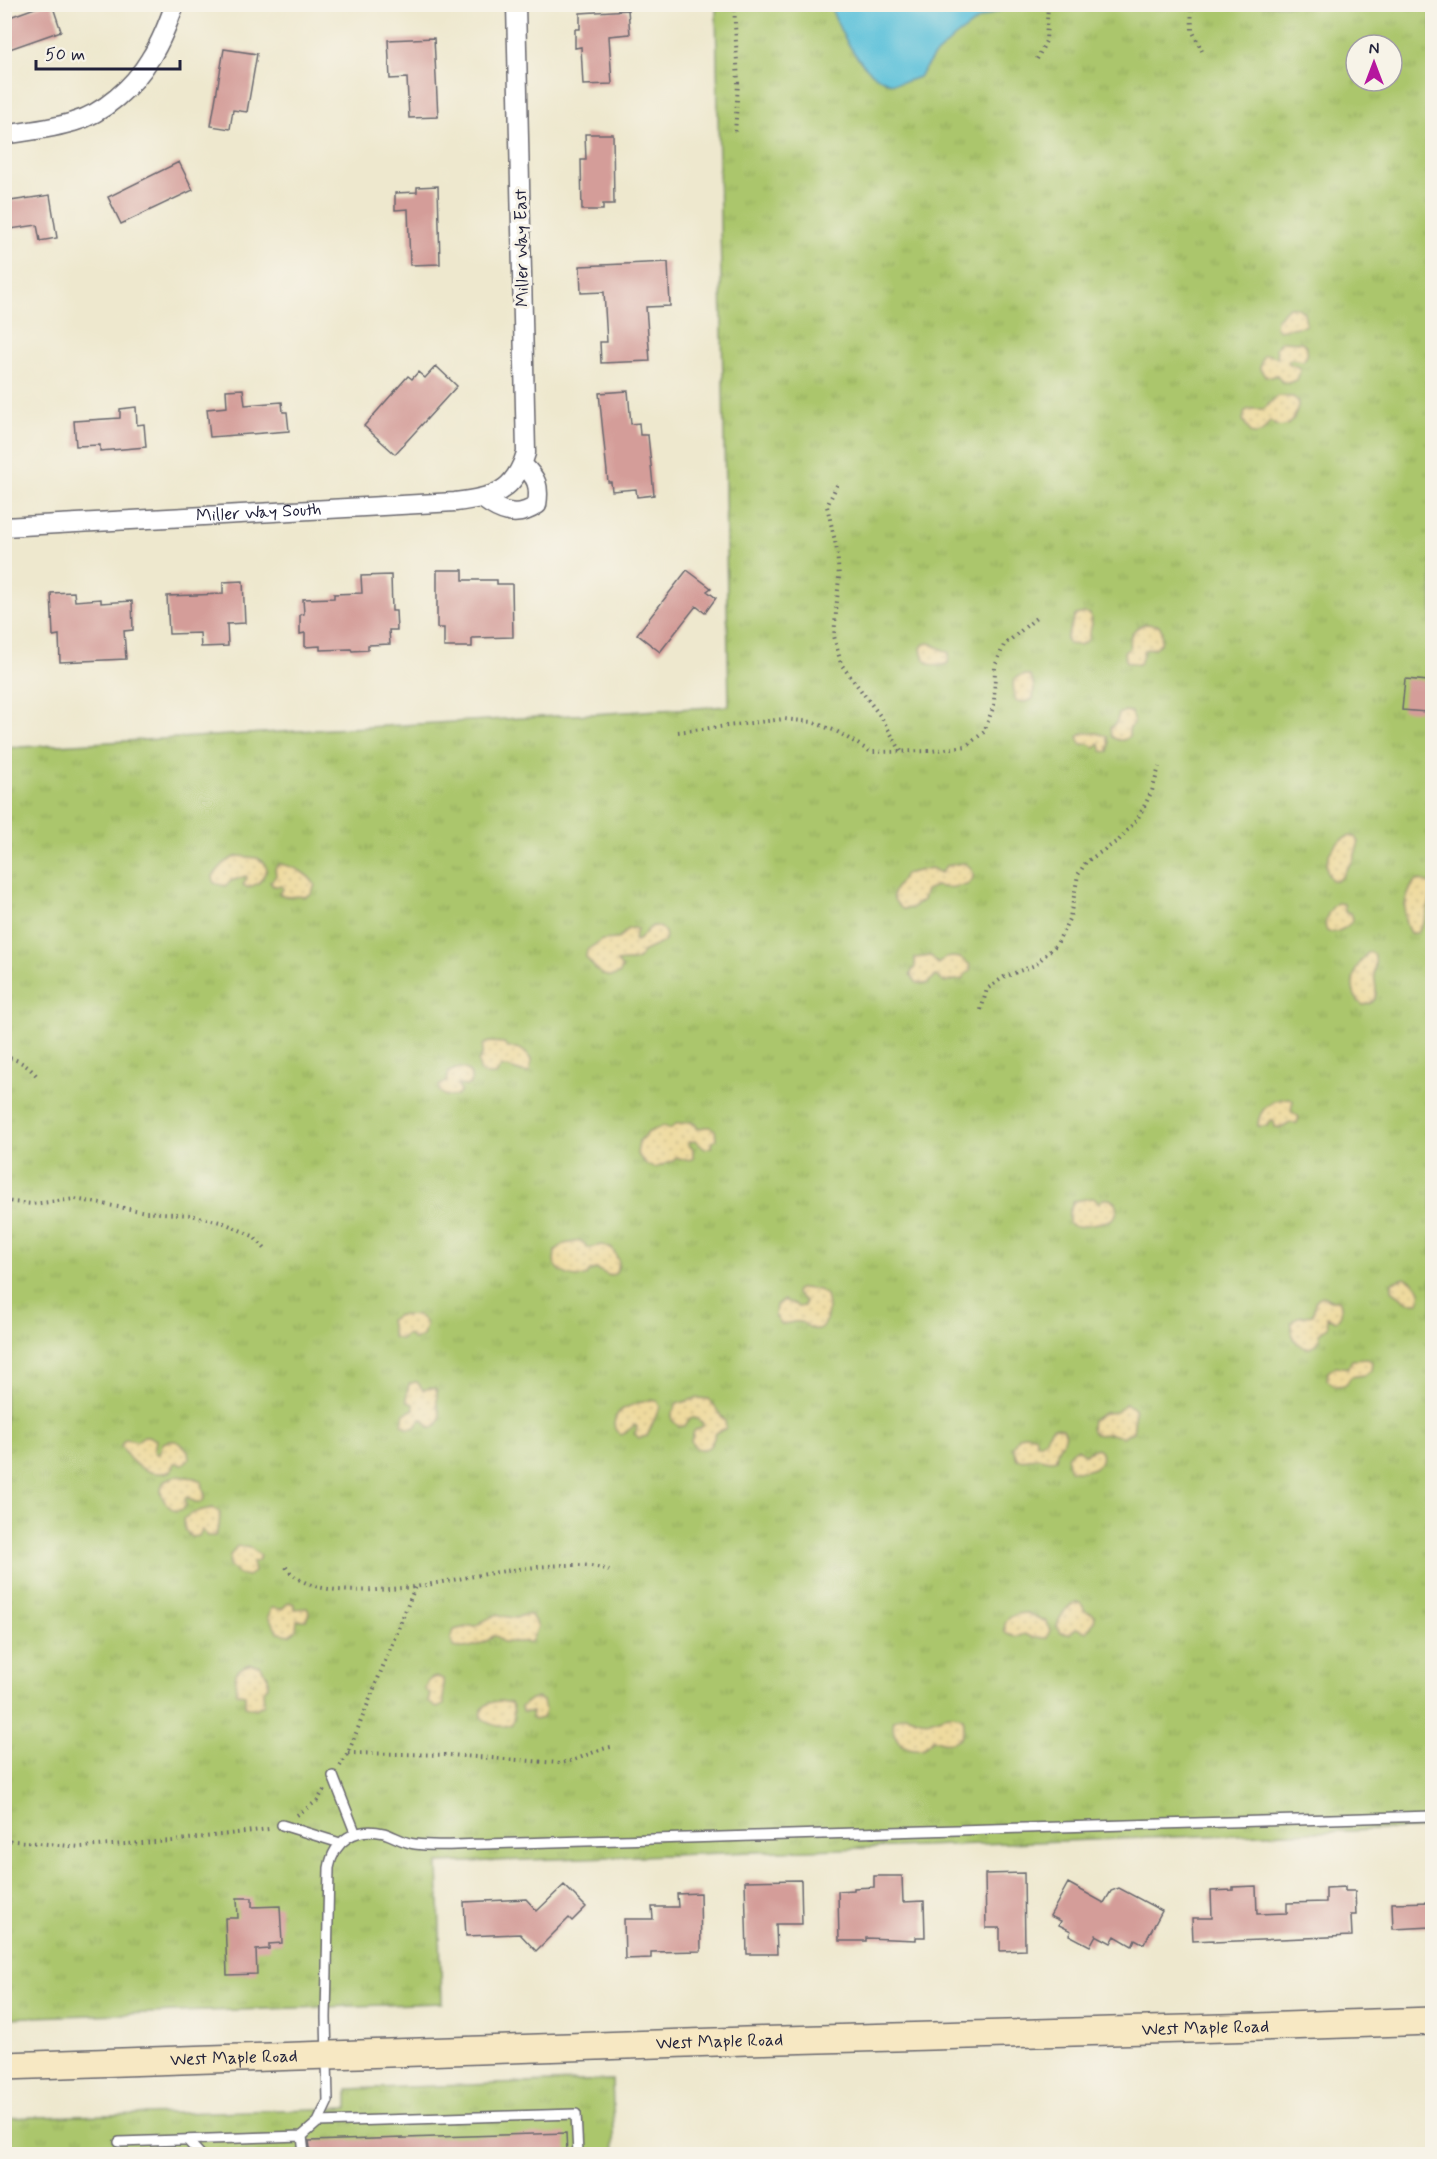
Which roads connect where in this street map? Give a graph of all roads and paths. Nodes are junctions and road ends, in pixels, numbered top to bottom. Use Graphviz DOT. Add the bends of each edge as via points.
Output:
graph roads {
  1 [pos="175,4"];
  2 [pos="516,4"];
  3 [pos="734,4"];
  4 [pos="1048,4"];
  5 [pos="1191,4"];
  6 [pos="1202,51"];
  7 [pos="1037,59"];
  8 [pos="735,134"];
  9 [pos="4,135"];
  10 [pos="523,465"];
  11 [pos="837,485"];
  12 [pos="483,499"];
  13 [pos="4,527"];
  14 [pos="1036,618"];
  15 [pos="678,732"];
  16 [pos="901,752"];
  17 [pos="1159,767"];
  18 [pos="981,1010"];
  19 [pos="4,1057"];
  20 [pos="36,1075"];
  21 [pos="4,1201"];
  22 [pos="266,1249"];
  23 [pos="286,1567"];
  24 [pos="609,1571"];
  25 [pos="416,1587"];
  26 [pos="611,1747"];
  27 [pos="348,1753"];
  28 [pos="333,1776"];
  29 [pos="1432,1816"];
  30 [pos="282,1825"];
  31 [pos="355,1832"];
  32 [pos="4,1840"];
  33 [pos="340,1843"];
  34 [pos="1432,2021"];
  35 [pos="327,2054"];
  36 [pos="4,2066"];
  37 [pos="318,2122"];
  38 [pos="302,2136"];
  39 [pos="187,2140"];
  40 [pos="118,2142"];
  41 [pos="200,2154"];
  42 [pos="304,2154"];
  43 [pos="578,2154"];
  1 -- 9 [label="street" via="150,60 112,100 75,122"];
  2 -- 10 [label="street, Miller Way East" via="526,453"];
  3 -- 8 [label="path" via="738,83"];
  4 -- 7 [label="path" via="1046,41"];
  5 -- 6 [label="path" via="1192,30"];
  10 -- 12 [label="street, Miller Way South" via="508,485"];
  10 -- 12 [label="street" via="534,475 537,505 518,513 498,510"];
  11 -- 16 [label="path" via="827,506 839,577 834,636 841,664"];
  12 -- 13 [label="street, Miller Way South"];
  14 -- 16 [label="path" via="1004,645 995,666 994,705 984,732 966,746"];
  15 -- 16 [label="path" via="783,719 812,722 871,752"];
  17 -- 18 [label="path" via="1138,818 1119,840 1086,862 1078,875 1070,916 1057,944 1035,965 1004,977 987,989"];
  19 -- 20 [label="path" via="14,1059"];
  21 -- 22 [label="path" via="32,1204 75,1199 146,1212 191,1215 224,1223 253,1236"];
  23 -- 25 [label="path" via="309,1584 342,1591"];
  24 -- 25 [label="path" via="599,1566 569,1564"];
  25 -- 27 [label="path"];
  26 -- 27 [label="path" via="559,1763"];
  27 -- 28 [label="path"];
  28 -- 30 [label="path" via="316,1801"];
  28 -- 31 [label="lane"];
  29 -- 31 [label="lane" via="485,1844 414,1844 383,1833"];
  30 -- 32 [label="path" via="172,1841 81,1847"];
  30 -- 33 [label="lane"];
  31 -- 33 [label="lane"];
  33 -- 35 [label="lane" via="329,1868"];
  34 -- 35 [label="main road, West Maple Road"];
  35 -- 36 [label="main road, West Maple Road"];
  35 -- 37 [label="lane" via="328,2102"];
  37 -- 38 [label="lane"];
  37 -- 43 [label="lane" via="576,2114"];
  38 -- 39 [label="lane"];
  38 -- 42 [label="lane"];
  39 -- 40 [label="lane"];
  39 -- 41 [label="lane"];
}
